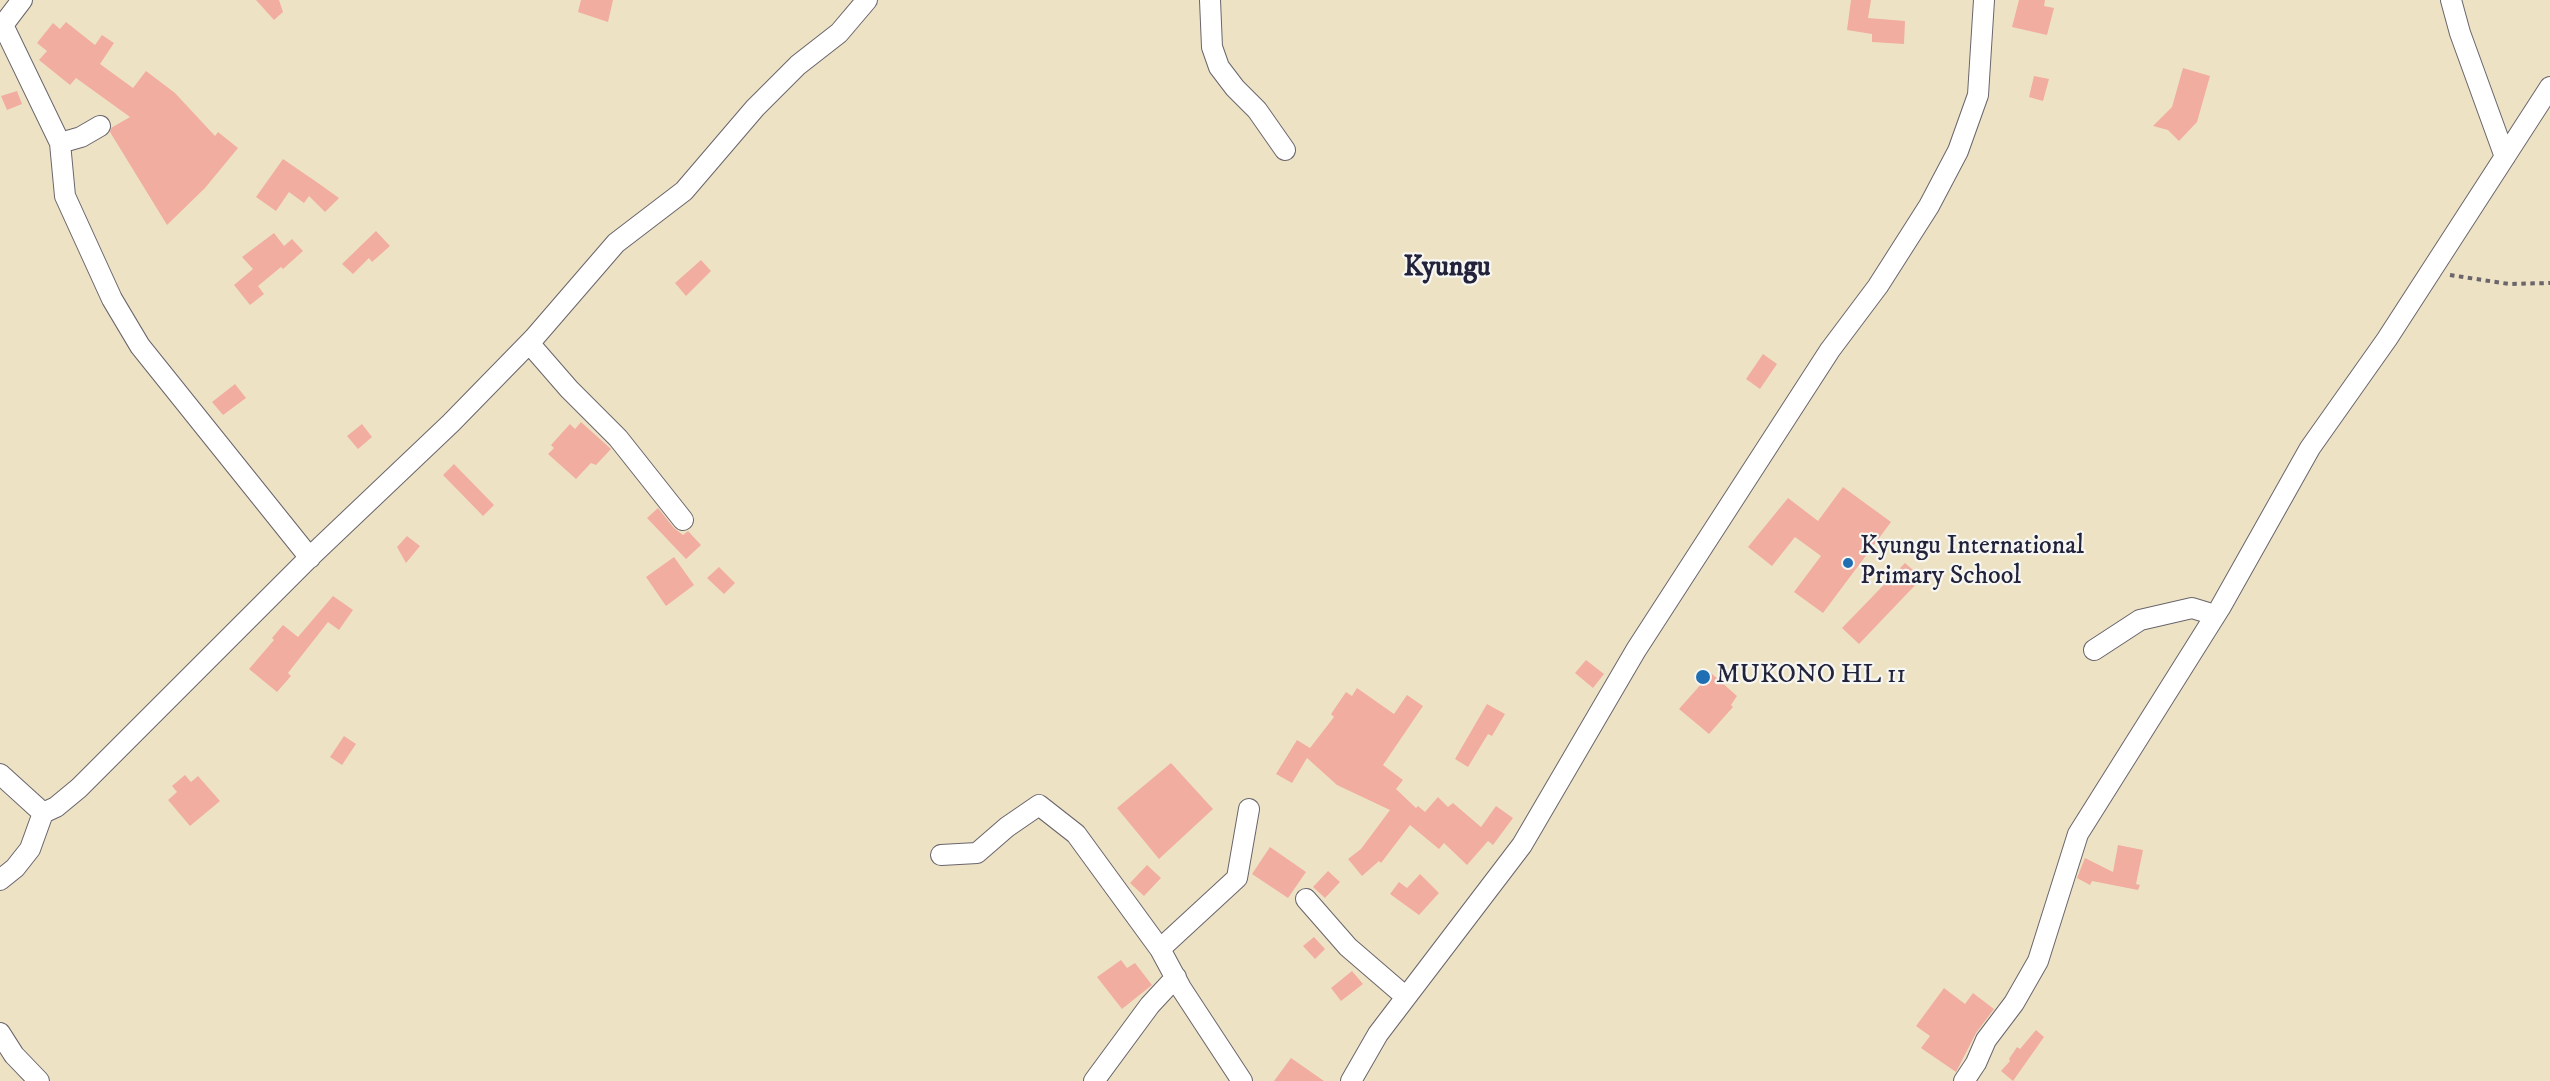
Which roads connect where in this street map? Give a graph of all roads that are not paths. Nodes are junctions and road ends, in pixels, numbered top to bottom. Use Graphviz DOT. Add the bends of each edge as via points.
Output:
graph roads {
  1 [pos="867,0"];
  2 [pos="1210,0"];
  3 [pos="1984,0"];
  4 [pos="2451,0"];
  5 [pos="7,14"];
  6 [pos="2550,87"];
  7 [pos="100,126"];
  8 [pos="60,142"];
  9 [pos="1285,150"];
  10 [pos="2505,157"];
  11 [pos="529,343"];
  12 [pos="683,520"];
  13 [pos="310,558"];
  14 [pos="2215,615"];
  15 [pos="2094,650"];
  16 [pos="0,774"];
  17 [pos="1249,809"];
  18 [pos="43,813"];
  19 [pos="941,855"];
  20 [pos="0,879"];
  21 [pos="1306,899"];
  22 [pos="1160,949"];
  23 [pos="1176,977"];
  24 [pos="1406,997"];
  25 [pos="0,1033"];
  26 [pos="39,1081"];
  27 [pos="1094,1081"];
  28 [pos="1242,1081"];
  29 [pos="1351,1081"];
  30 [pos="1964,1081"];
  1 -- 11 [label="street" via="839,33 798,65 755,108 684,191 615,243"];
  2 -- 9 [label="street" via="1212,47 1219,67"];
  3 -- 24 [label="street" via="1978,95 1958,151 1929,206 1878,286 1830,350 1636,650 1522,845"];
  4 -- 10 [label="street"];
  5 -- 8 [label="street"];
  6 -- 10 [label="street"];
  7 -- 8 [label="street" via="81,137"];
  8 -- 13 [label="street" via="65,196 112,299 140,346"];
  10 -- 14 [label="street" via="2387,339 2310,448"];
  11 -- 12 [label="street" via="618,438"];
  11 -- 13 [label="street"];
  13 -- 18 [label="street" via="79,788"];
  14 -- 15 [label="street" via="2192,608 2140,620"];
  14 -- 30 [label="street" via="2078,834 2038,961"];
  16 -- 18 [label="street"];
  17 -- 22 [label="street" via="1237,878"];
  18 -- 20 [label="street" via="30,849"];
  19 -- 22 [label="street" via="977,853 1039,805 1076,834"];
  21 -- 24 [label="street" via="1348,947"];
  22 -- 23 [label="street"];
  23 -- 27 [label="street" via="1150,1005"];
  23 -- 28 [label="street"];
  24 -- 29 [label="street" via="1378,1034"];
  25 -- 26 [label="street" via="14,1055"];
}
